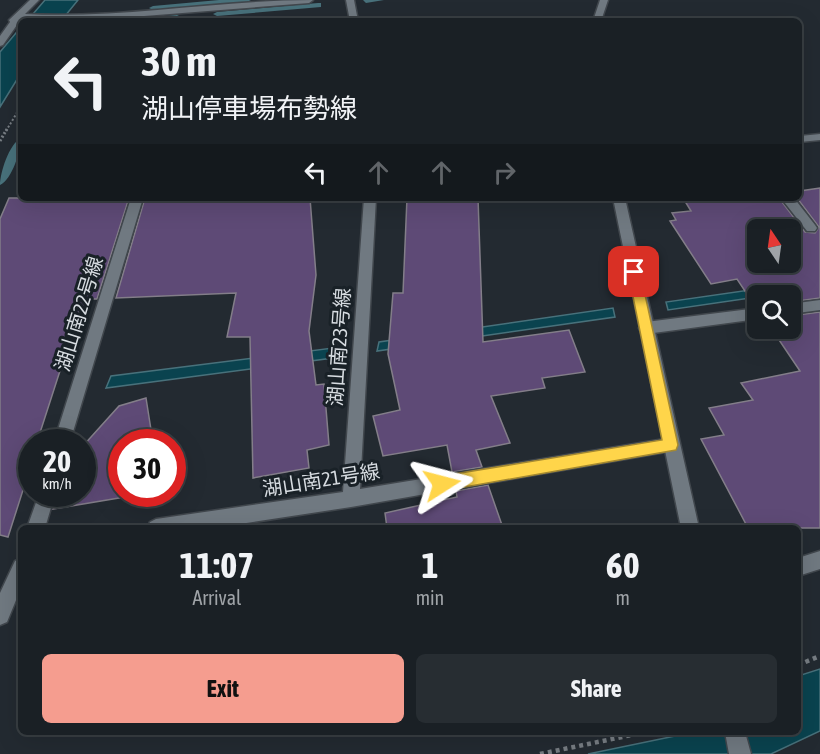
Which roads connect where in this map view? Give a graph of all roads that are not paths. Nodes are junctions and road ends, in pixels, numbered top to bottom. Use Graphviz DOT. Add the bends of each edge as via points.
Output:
graph roads {
  1 [pos="35,0"];
  2 [pos="309,0"];
  3 [pos="350,0"];
  4 [pos="604,0"];
  5 [pos="197,9"];
  6 [pos="18,16"];
  7 [pos="50,18"];
  8 [pos="84,18"];
  9 [pos="196,18"];
  10 [pos="353,18"];
  11 [pos="598,18"];
  12 [pos="0,27"];
  13 [pos="0,43"];
  14 [pos="820,137"];
  15 [pos="802,139"];
  16 [pos="136,201"];
  17 [pos="370,201"];
  18 [pos="620,201"];
  19 [pos="789,201"];
  20 [pos="811,228"];
  21 [pos="820,305"];
  22 [pos="801,308"];
  23 [pos="747,314"];
  24 [pos="646,328"];
  25 [pos="66,429"];
  26 [pos="671,445"];
  27 [pos="351,499"];
  28 [pos="42,507"];
  29 [pos="37,525"];
  30 [pos="176,525"];
  31 [pos="689,525"];
  32 [pos="820,560"];
  33 [pos="801,566"];
  34 [pos="18,574"];
  35 [pos="0,615"];
  36 [pos="736,735"];
  37 [pos="740,754"];
  1 -- 6 [label="street"];
  2 -- 5 [label="street"];
  3 -- 10 [label="street"];
  4 -- 11 [label="street"];
  5 -- 8 [label="street"];
  5 -- 9 [label="street"];
  6 -- 7 [label="street"];
  6 -- 12 [label="street"];
  6 -- 13 [label="street"];
  14 -- 15 [label="street"];
  16 -- 25 [label="street, 湖山南22号線"];
  17 -- 27 [label="street, 湖山南23号線"];
  18 -- 24 [label="street"];
  19 -- 20 [label="street"];
  21 -- 22 [label="street"];
  23 -- 24 [label="street"];
  24 -- 26 [label="street"];
  26 -- 27 [label="street, 湖山南21号線"];
  26 -- 31 [label="street"];
  27 -- 30 [label="street, 湖山南21号線"];
  28 -- 29 [label="street"];
  32 -- 33 [label="street"];
  34 -- 35 [label="street"];
  36 -- 37 [label="street"];
}
